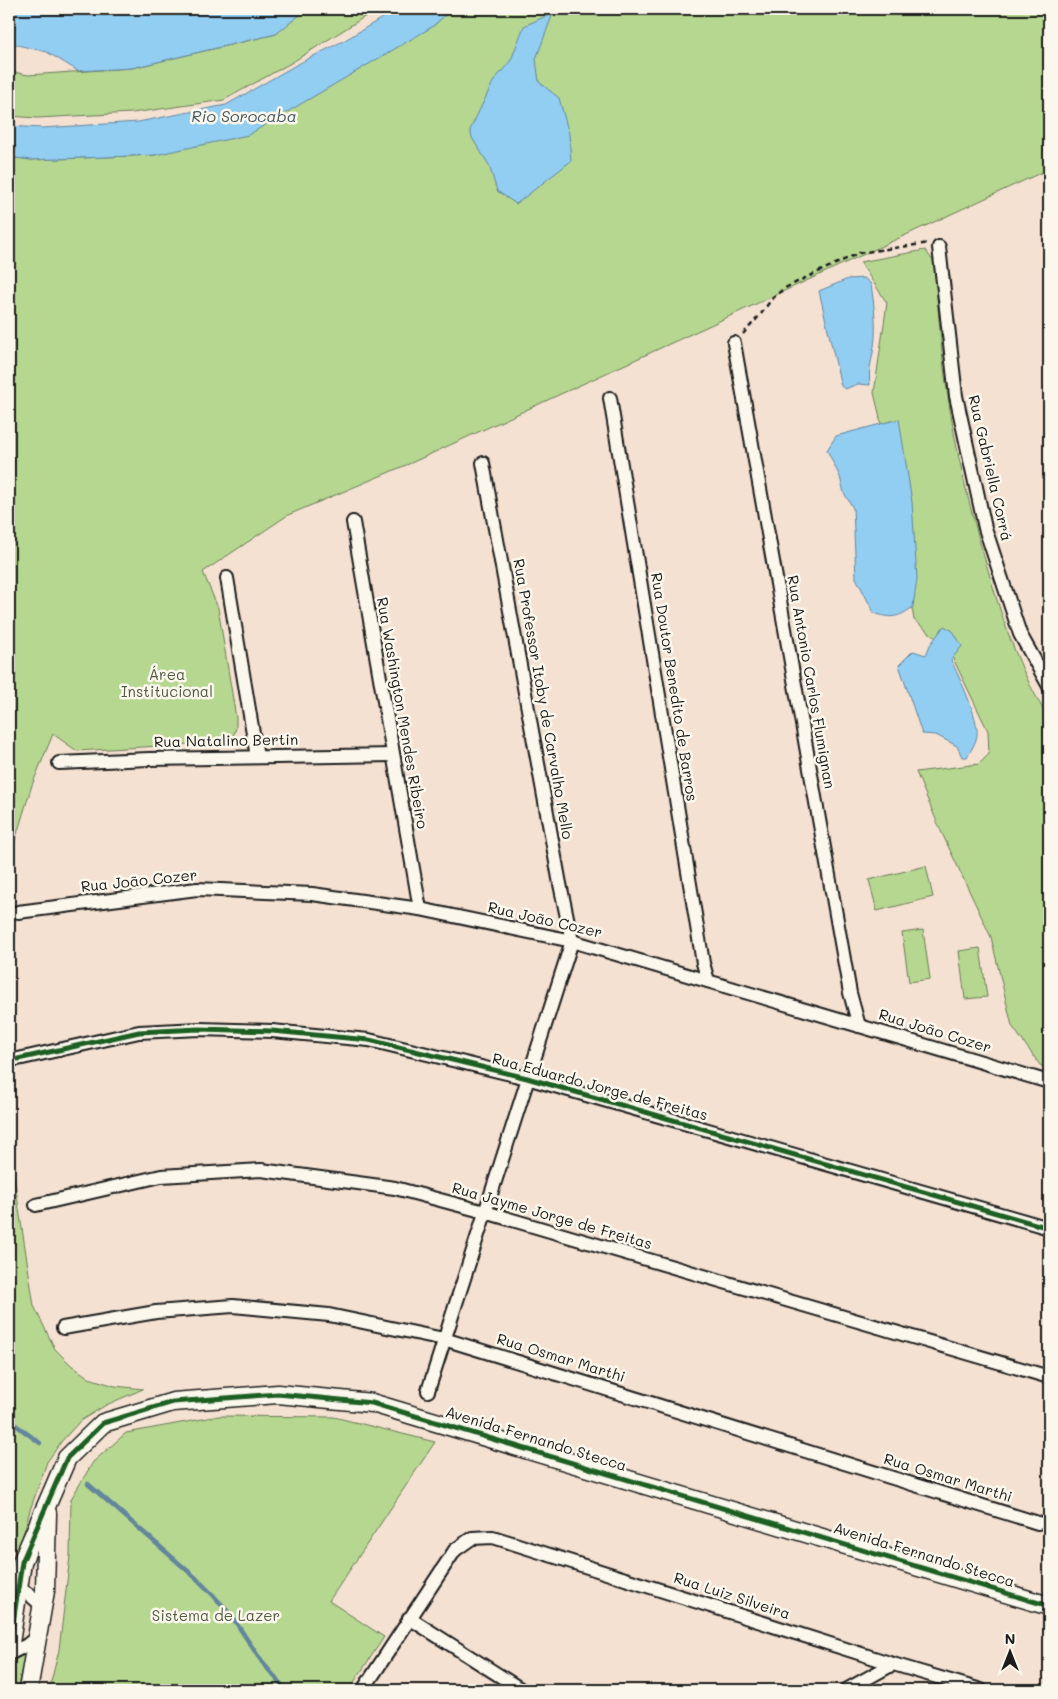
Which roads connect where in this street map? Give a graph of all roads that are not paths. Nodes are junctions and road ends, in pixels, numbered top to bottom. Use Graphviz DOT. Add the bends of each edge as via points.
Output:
graph roads {
  1 [pos="939,247"];
  2 [pos="734,343"];
  3 [pos="610,398"];
  4 [pos="483,464"];
  5 [pos="353,522"];
  6 [pos="227,578"];
  7 [pos="1049,686"];
  8 [pos="393,755"];
  9 [pos="257,757"];
  10 [pos="59,763"];
  11 [pos="420,909"];
  12 [pos="18,912"];
  13 [pos="572,941"];
  14 [pos="708,981"];
  15 [pos="859,1026"];
  16 [pos="18,1059"];
  17 [pos="527,1078"];
  18 [pos="1049,1082"];
  19 [pos="36,1205"];
  20 [pos="484,1212"];
  21 [pos="1049,1228"];
  22 [pos="63,1328"];
  23 [pos="444,1339"];
  24 [pos="1049,1378"];
  25 [pos="428,1391"];
  26 [pos="47,1502"];
  27 [pos="1038,1523"];
  28 [pos="12,1583"];
  29 [pos="1049,1606"];
  30 [pos="43,1607"];
  31 [pos="409,1618"];
  32 [pos="38,1636"];
  33 [pos="9,1652"];
  34 [pos="893,1664"];
  35 [pos="28,1690"];
  36 [pos="362,1690"];
  37 [pos="522,1690"];
  38 [pos="846,1690"];
  39 [pos="981,1690"];
  1 -- 7 [label="street, Rua Gabriella Corrá" via="956,396 985,528 1020,634"];
  2 -- 15 [label="street, Rua Antonio Carlos Flumignan" via="850,993"];
  3 -- 14 [label="street, Rua Doutor Benedito de Barros"];
  4 -- 13 [label="street, Rua Professor Itoby de Carvalho Mello"];
  5 -- 8 [label="street, Rua Washington Mendes Ribeiro"];
  6 -- 9 [label="street"];
  8 -- 9 [label="street, Rua Natalino Bertin"];
  8 -- 11 [label="street, Rua Washington Mendes Ribeiro"];
  9 -- 10 [label="street, Rua Natalino Bertin"];
  11 -- 12 [label="street, Rua João Cozer" via="312,894 197,889"];
  11 -- 13 [label="street, Rua João Cozer"];
  13 -- 14 [label="street, Rua João Cozer"];
  13 -- 17 [label="street"];
  14 -- 15 [label="street, Rua João Cozer"];
  15 -- 18 [label="street, Rua João Cozer"];
  16 -- 17 [label="street, Rua Eduardo Jorge de Freitas" via="139,1032 200,1029 272,1031 368,1040"];
  17 -- 20 [label="street"];
  17 -- 21 [label="street, Rua Eduardo Jorge de Freitas"];
  19 -- 20 [label="street, Rua Jayme Jorge de Freitas" via="161,1176 261,1170 395,1188"];
  20 -- 23 [label="street"];
  20 -- 24 [label="street, Rua Jayme Jorge de Freitas"];
  22 -- 23 [label="street, Rua Osmar Marthi" via="156,1312 233,1306 329,1315"];
  23 -- 25 [label="street"];
  23 -- 27 [label="street, Rua Osmar Marthi"];
  26 -- 28 [label="street, Avenida Fernando Stecca"];
  26 -- 29 [label="street, Avenida Fernando Stecca" via="67,1458 103,1423 172,1402 278,1394 353,1401 372,1403 474,1433"];
  26 -- 30 [label="street"];
  28 -- 30 [label="street"];
  28 -- 33 [label="street"];
  30 -- 32 [label="street"];
  31 -- 34 [label="street, Rua Luiz Silveira" via="456,1550 472,1538 493,1537"];
  31 -- 36 [label="street"];
  31 -- 37 [label="street"];
  32 -- 33 [label="street" via="27,1645"];
  32 -- 35 [label="street"];
  34 -- 38 [label="street"];
  34 -- 39 [label="street, Rua Luiz Silveira"];
}
